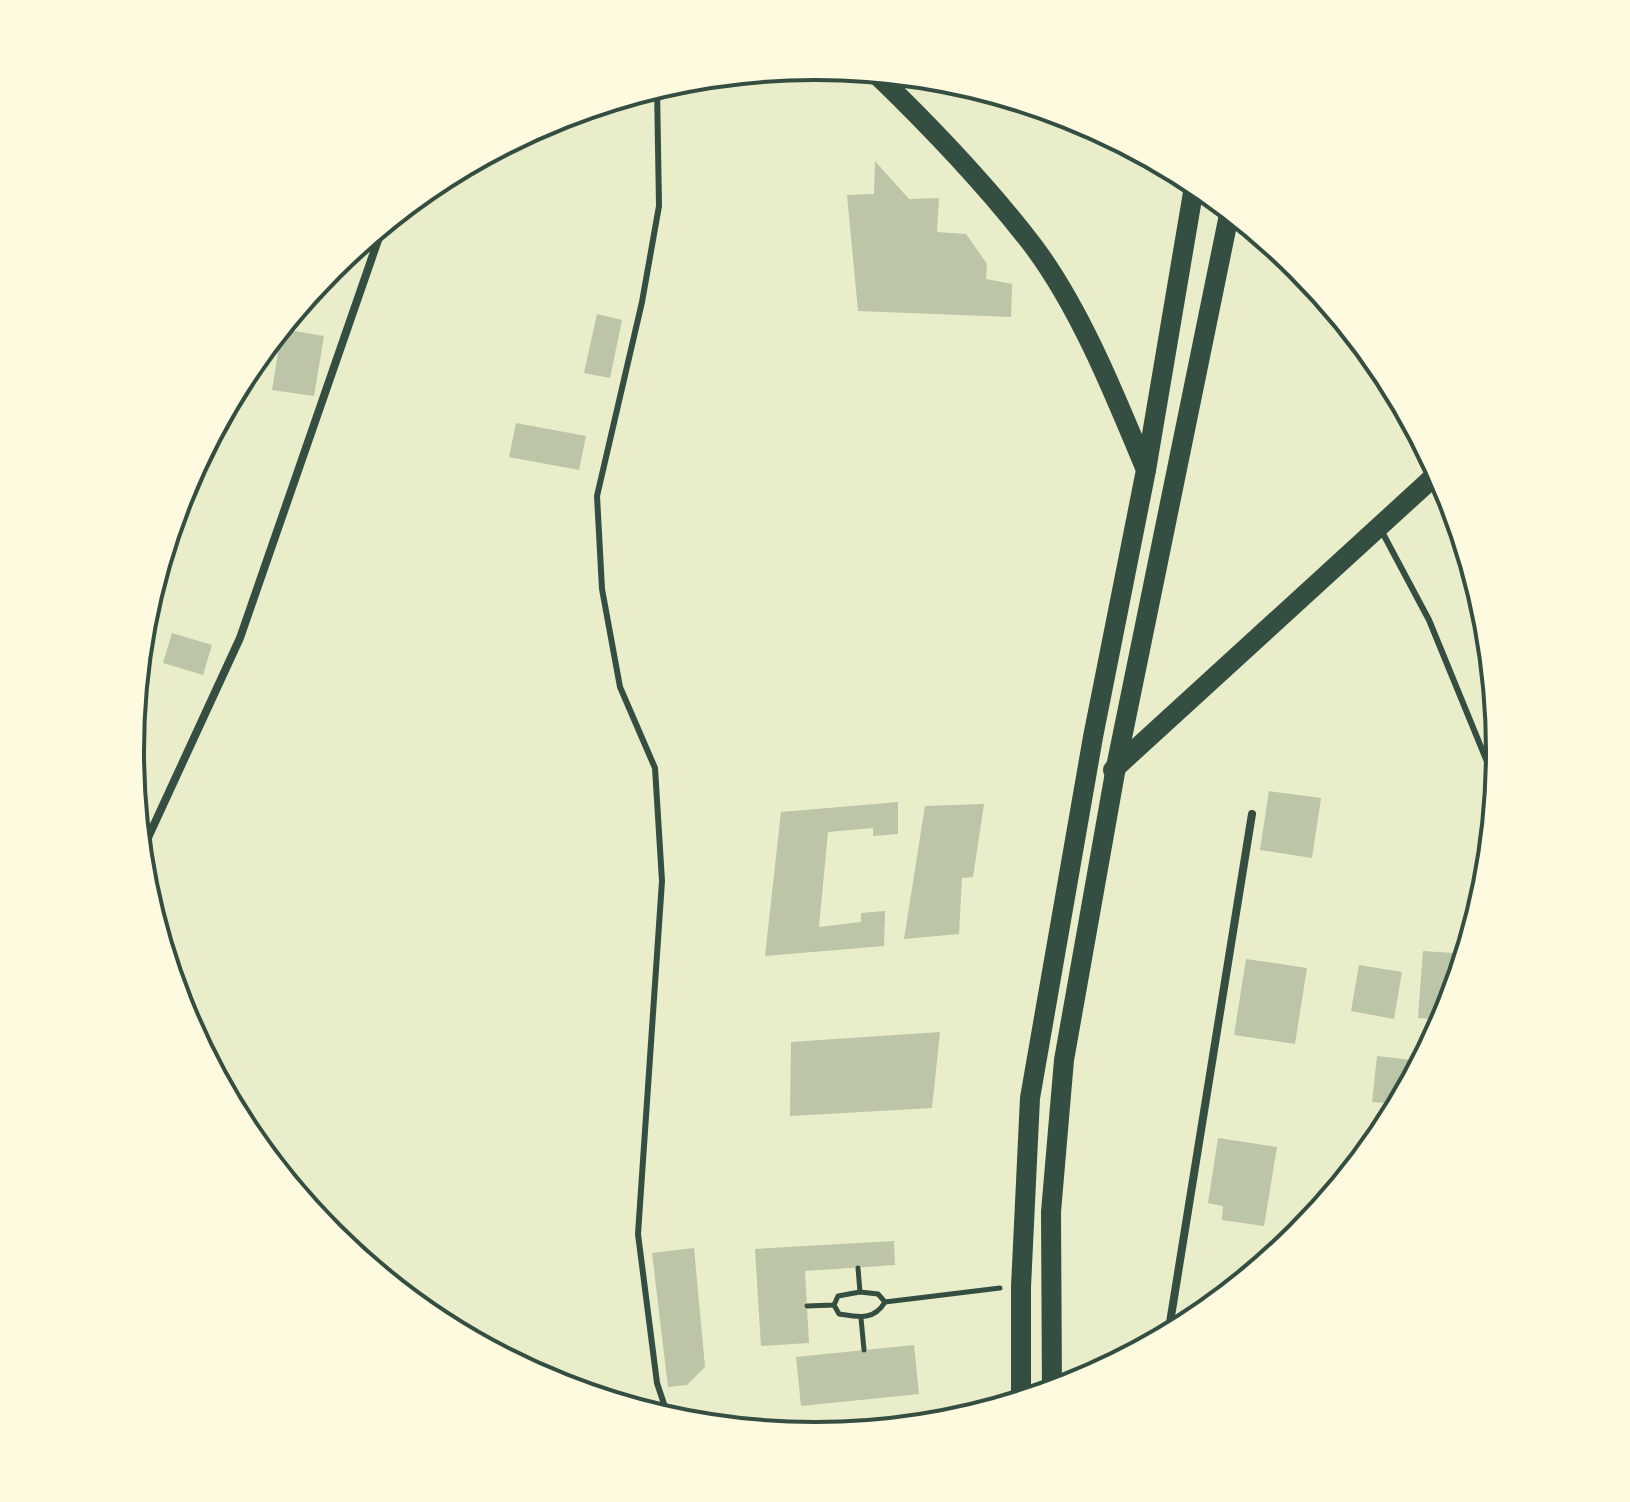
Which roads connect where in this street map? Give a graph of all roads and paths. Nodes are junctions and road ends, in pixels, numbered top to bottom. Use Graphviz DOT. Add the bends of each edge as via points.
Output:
graph roads {
  1 [pos="886,84"];
  2 [pos="658,99"];
  3 [pos="1192,196"];
  4 [pos="1227,223"];
  5 [pos="377,244"];
  6 [pos="1146,470"];
  7 [pos="1429,481"];
  8 [pos="1379,525"];
  9 [pos="1486,759"];
  10 [pos="1116,767"];
  11 [pos="1081,806"];
  12 [pos="1252,814"];
  13 [pos="149,834"];
  14 [pos="858,1268"];
  15 [pos="1021,1287"];
  16 [pos="860,1292"];
  17 [pos="885,1302"];
  18 [pos="834,1305"];
  19 [pos="807,1306"];
  20 [pos="861,1318"];
  21 [pos="1170,1320"];
  22 [pos="864,1350"];
  23 [pos="1052,1378"];
  24 [pos="1021,1389"];
  25 [pos="664,1404"];
  1 -- 6 [label="main road" via="954,150 1036,250 1102,366"];
  2 -- 25 [label="lane" via="659,206 597,496 602,589 620,687 655,768 662,881 638,1234"];
  3 -- 6 [label="main road"];
  4 -- 10 [label="main road"];
  5 -- 13 [label="street" via="240,638"];
  6 -- 11 [label="main road"];
  7 -- 8 [label="main road"];
  8 -- 9 [label="lane" via="1429,620"];
  8 -- 10 [label="main road"];
  10 -- 11 [label="main road"];
  10 -- 23 [label="main road" via="1064,1060 1051,1212"];
  11 -- 15 [label="main road" via="1030,1098"];
  12 -- 21 [label="street"];
  14 -- 16 [label="path"];
  15 -- 17 [label="path"];
  15 -- 24 [label="main road"];
  16 -- 17 [label="path" via="878,1294"];
  16 -- 18 [label="path" via="838,1296"];
  17 -- 20 [label="path" via="879,1312"];
  18 -- 19 [label="path"];
  18 -- 20 [label="path" via="839,1314"];
  20 -- 22 [label="path"];
}
